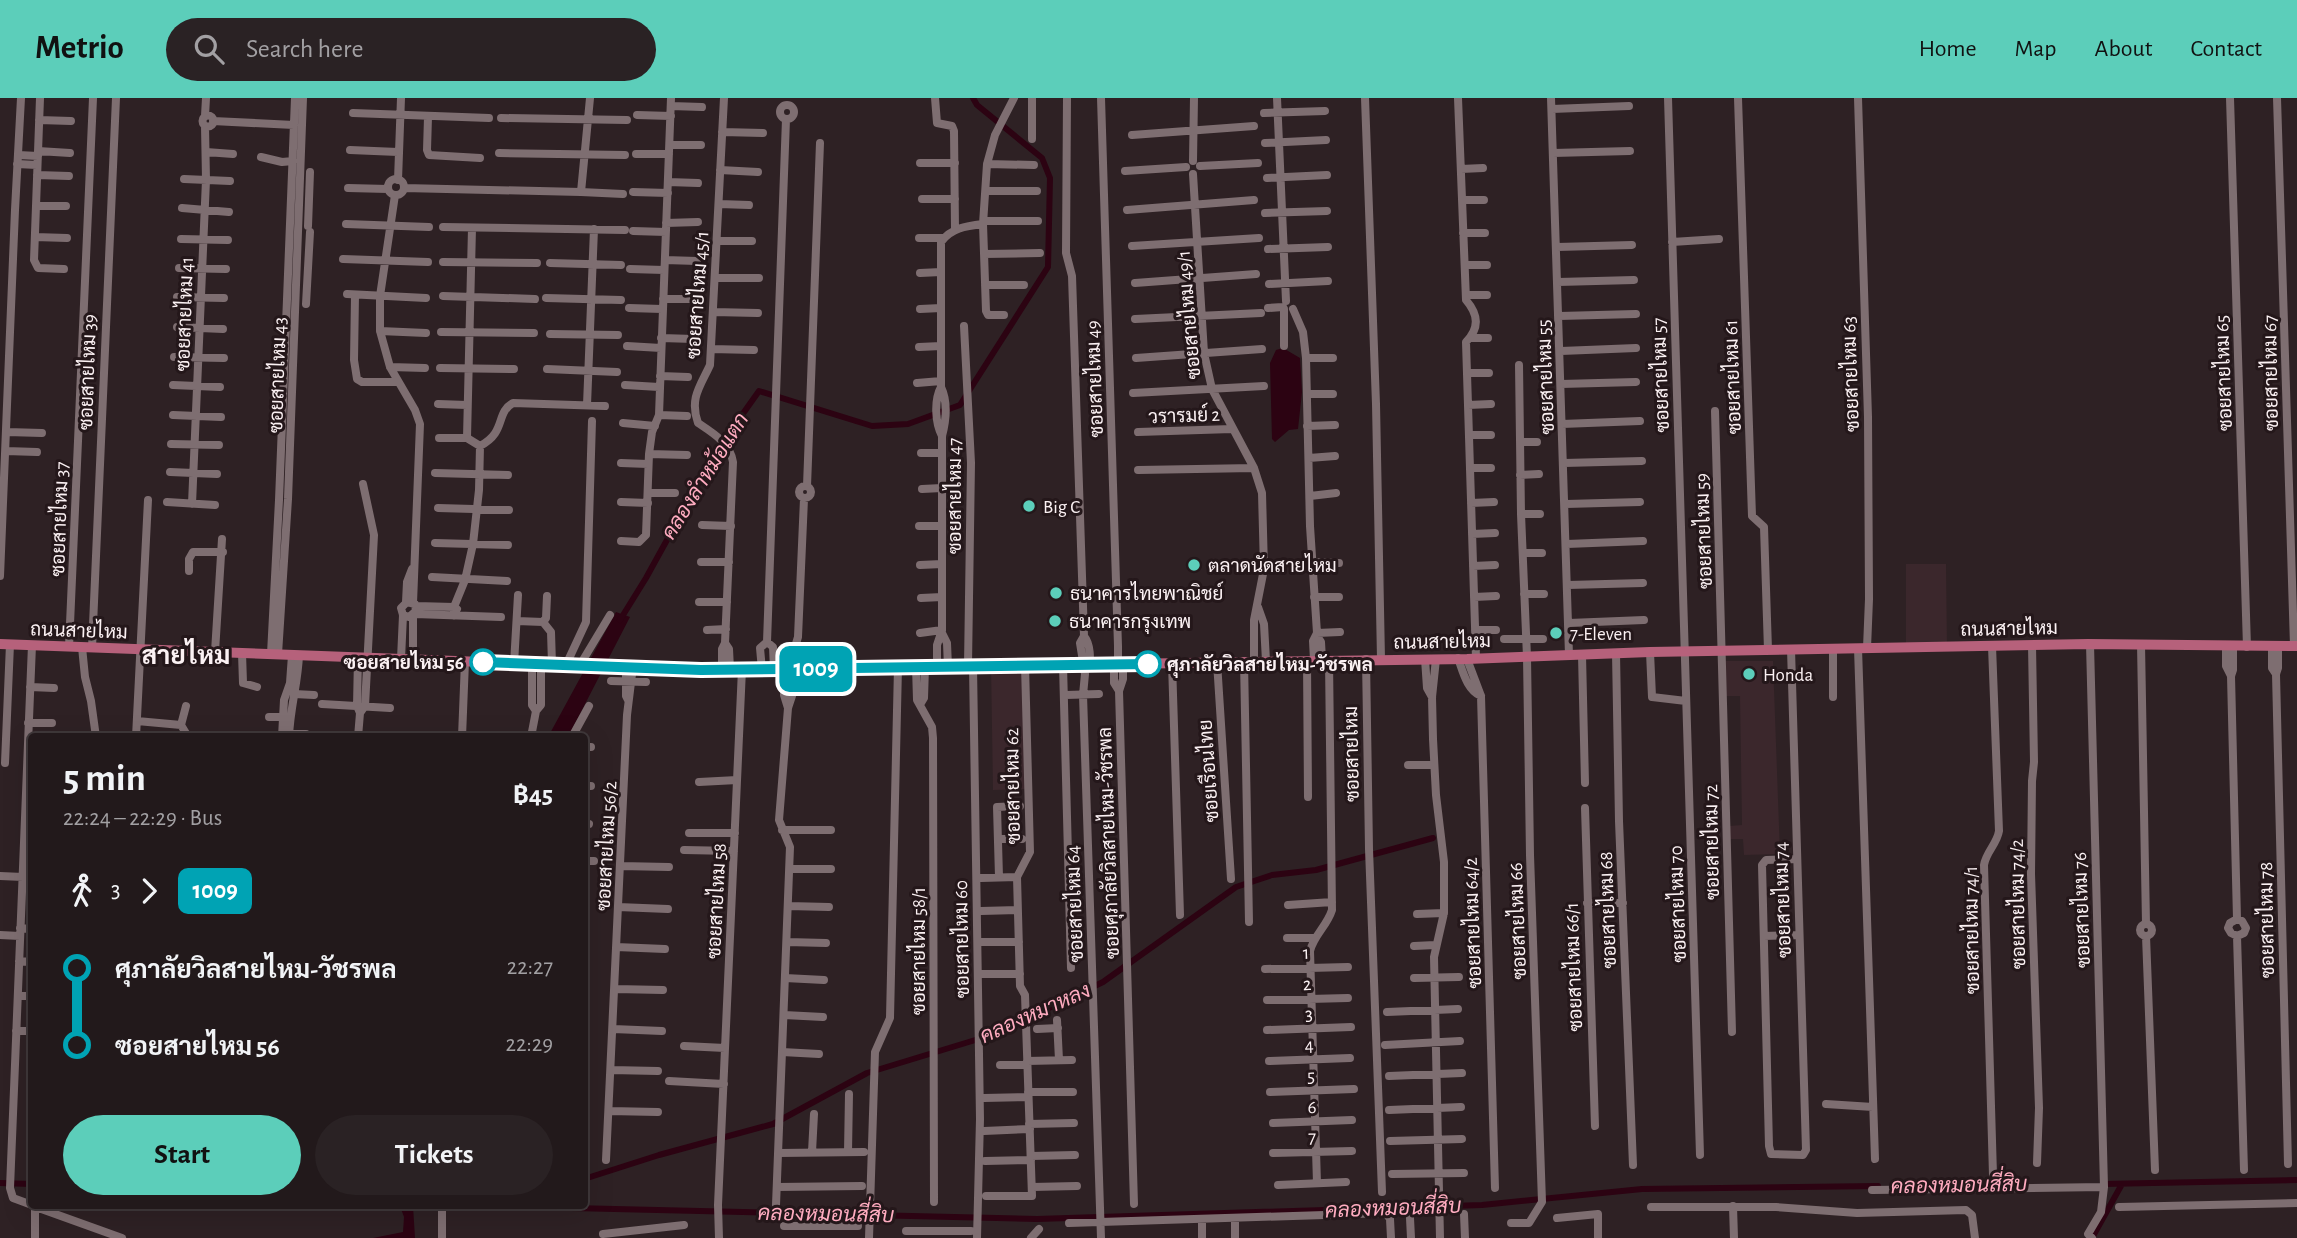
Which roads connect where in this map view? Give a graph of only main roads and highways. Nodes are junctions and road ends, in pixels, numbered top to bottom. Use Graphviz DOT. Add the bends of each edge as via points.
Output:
graph roads {
  1 [pos="5,644"];
  2 [pos="2296,646"];
  1 -- 2 [label="main road, ถนนสายไหม" via="762,670 1085,668 1118,663 2032,645"];
}
